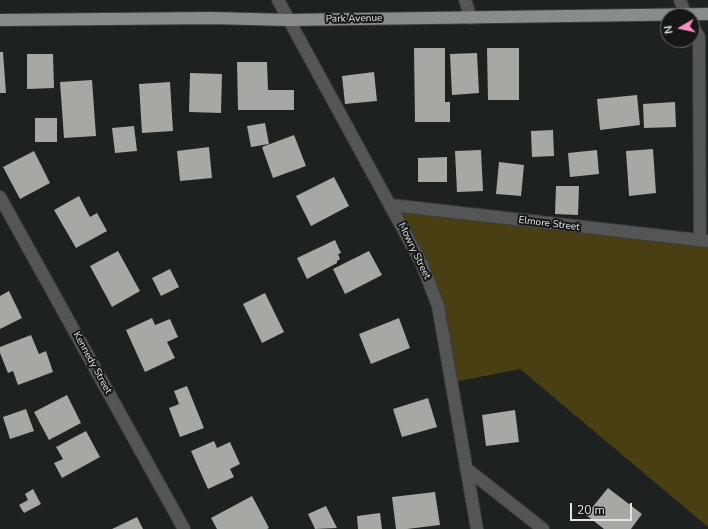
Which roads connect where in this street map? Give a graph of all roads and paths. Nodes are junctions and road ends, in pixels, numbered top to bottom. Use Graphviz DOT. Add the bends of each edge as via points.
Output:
graph roads {
  1 [pos="278,0"];
  2 [pos="465,0"];
  3 [pos="660,15"];
  4 [pos="471,18"];
  5 [pos="0,20"];
  6 [pos="288,20"];
  7 [pos="699,48"];
  8 [pos="0,197"];
  9 [pos="391,205"];
  10 [pos="704,241"];
  11 [pos="467,469"];
  12 [pos="184,529"];
  13 [pos="477,529"];
  14 [pos="544,529"];
  1 -- 6 [label="street, Mowry Street"];
  2 -- 4 [label="street"];
  3 -- 4 [label="main road, Park Avenue"];
  4 -- 6 [label="main road, Park Avenue"];
  5 -- 6 [label="main road, Park Avenue"];
  6 -- 9 [label="street, Mowry Street"];
  7 -- 10 [label="street"];
  8 -- 12 [label="street, Kennedy Street"];
  9 -- 10 [label="street, Elmore Street"];
  9 -- 11 [label="street, Mowry Street" via="422,264 438,306"];
  11 -- 13 [label="street, Mowry Street"];
  11 -- 14 [label="street"];
}
